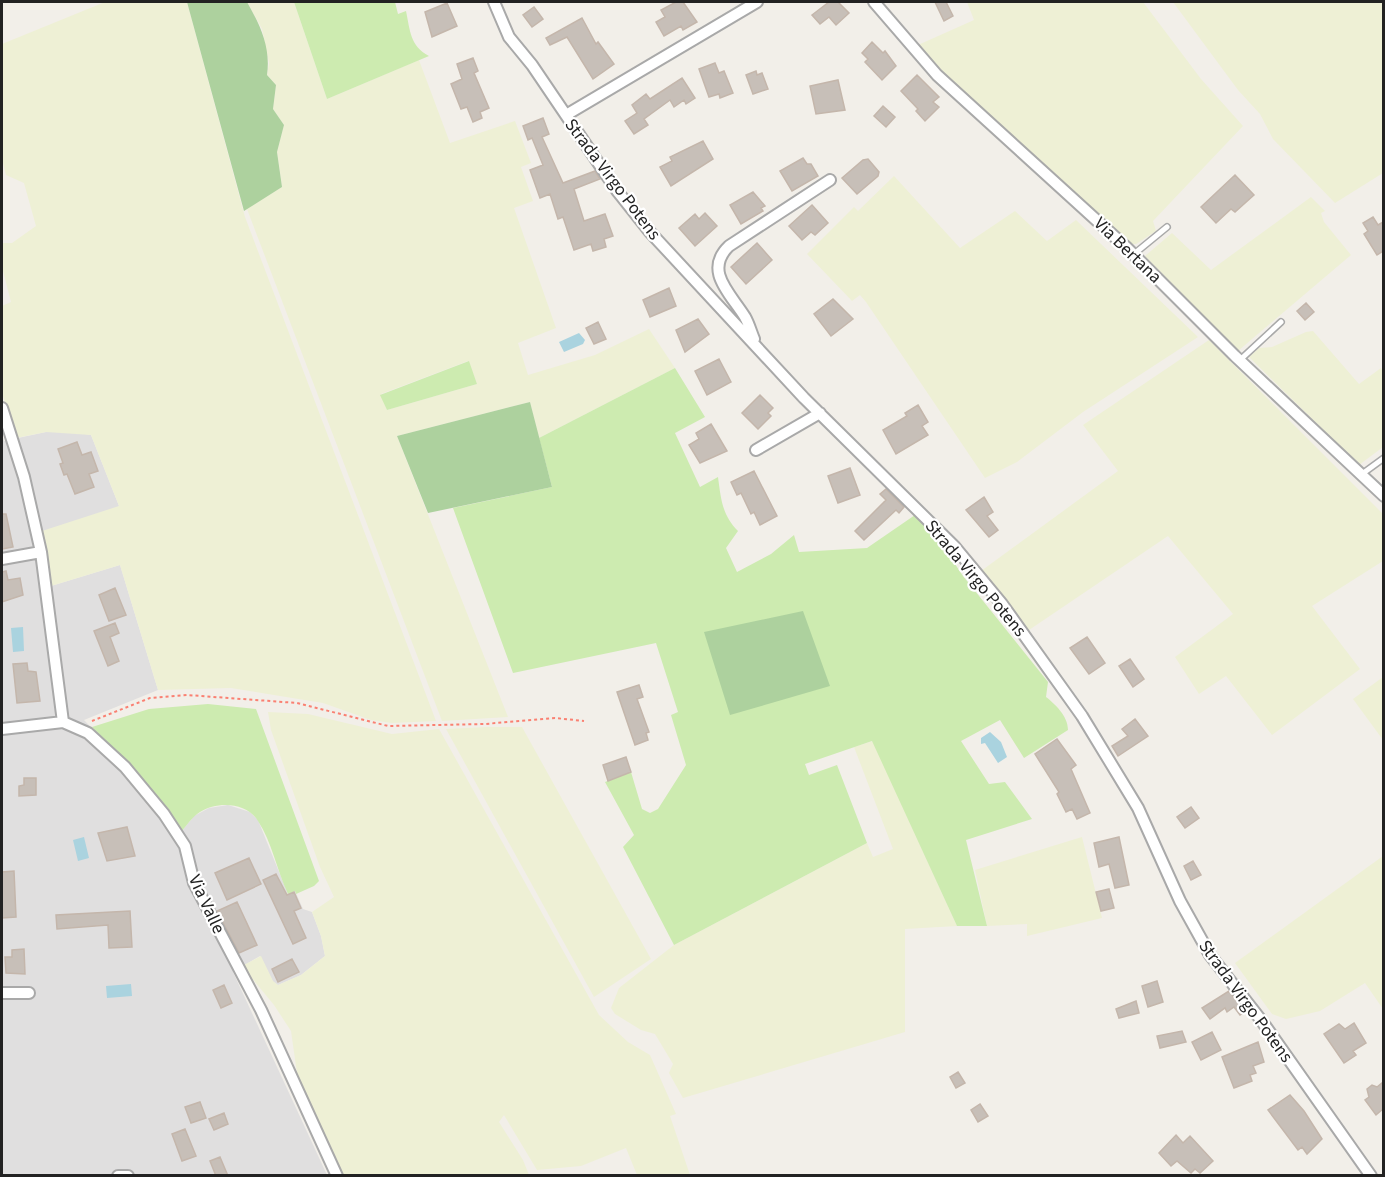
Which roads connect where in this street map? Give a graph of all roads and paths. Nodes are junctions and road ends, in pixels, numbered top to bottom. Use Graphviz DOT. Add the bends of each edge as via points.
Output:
graph roads {
  1 [pos="495,2"];
  2 [pos="757,2"];
  3 [pos="874,2"];
  4 [pos="566,115"];
  5 [pos="830,180"];
  6 [pos="1167,227"];
  7 [pos="1134,254"];
  8 [pos="1281,322"];
  9 [pos="756,346"];
  10 [pos="1240,360"];
  11 [pos="2,408"];
  12 [pos="820,413"];
  13 [pos="756,450"];
  14 [pos="1383,458"];
  15 [pos="1362,474"];
  16 [pos="1383,496"];
  17 [pos="41,552"];
  18 [pos="2,560"];
  19 [pos="584,721"];
  20 [pos="63,722"];
  21 [pos="90,722"];
  22 [pos="2,729"];
  23 [pos="2,993"];
  24 [pos="29,993"];
  25 [pos="333,1174"];
  26 [pos="118,1176"];
  27 [pos="128,1176"];
  28 [pos="1371,1176"];
  1 -- 4 [label="street, Strada Virgo Potens" via="509,37"];
  2 -- 4 [label="street"];
  3 -- 7 [label="street, Via Bertana" via="937,75"];
  4 -- 9 [label="street, Strada Virgo Potens" via="642,223"];
  5 -- 9 [label="street" via="729,246 718,261 719,278 746,319"];
  6 -- 7 [label="lane"];
  7 -- 10 [label="street, Via Bertana"];
  8 -- 10 [label="lane"];
  9 -- 12 [label="street, Strada Virgo Potens"];
  10 -- 15 [label="street, Via Bertana"];
  11 -- 17 [label="street" via="24,477"];
  12 -- 13 [label="street"];
  12 -- 28 [label="street, Strada Virgo Potens" via="954,546 1048,667 1138,808 1180,901 1210,955 1241,992"];
  14 -- 15 [label="lane"];
  15 -- 16 [label="street, Via Bertana"];
  17 -- 18 [label="street"];
  17 -- 20 [label="street"];
  19 -- 21 [label="path" via="555,718 388,726 297,703 187,695 150,698"];
  20 -- 22 [label="street"];
  20 -- 25 [label="street, Via Valle" via="88,733 125,767 185,846 194,883 261,1011"];
  23 -- 24 [label="street"];
  26 -- 27 [label="street"];
}
